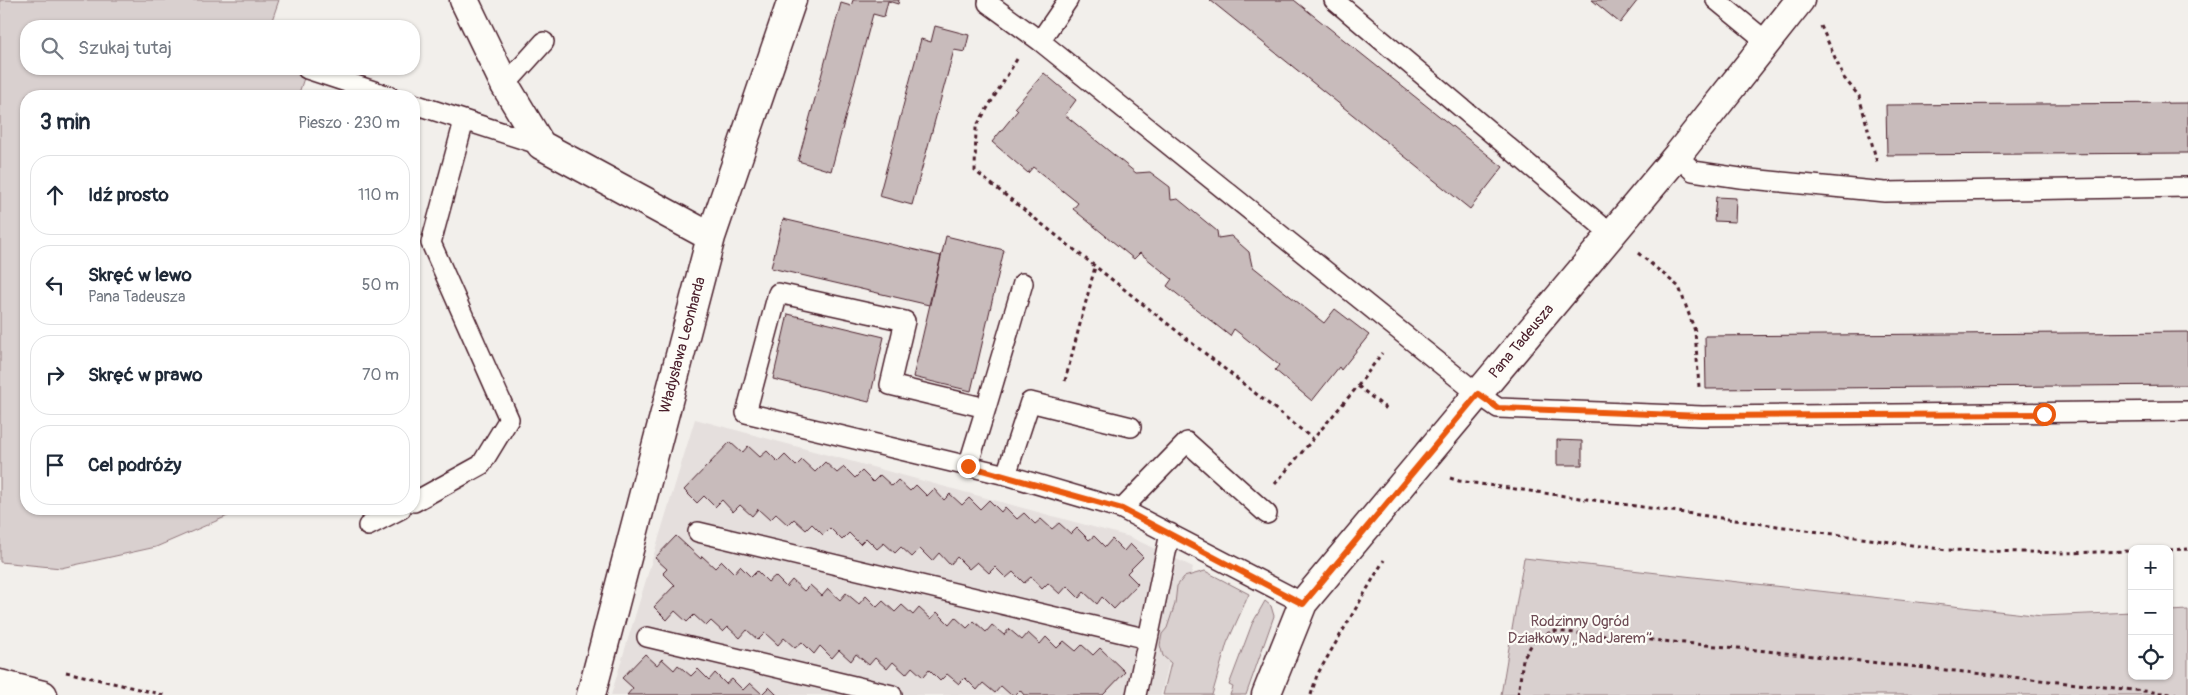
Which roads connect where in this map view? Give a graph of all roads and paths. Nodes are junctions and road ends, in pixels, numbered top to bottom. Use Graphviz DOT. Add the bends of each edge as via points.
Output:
graph roads {
  1 [pos="464,0"];
  2 [pos="792,0"];
  3 [pos="1068,0"];
  4 [pos="1334,0"];
  5 [pos="1716,0"];
  6 [pos="1800,0"];
  7 [pos="988,3"];
  8 [pos="1820,23"];
  9 [pos="1040,41"];
  10 [pos="544,42"];
  11 [pos="1767,42"];
  12 [pos="1017,58"];
  13 [pos="325,75"];
  14 [pos="505,86"];
  15 [pos="371,90"];
  16 [pos="420,106"];
  17 [pos="464,121"];
  18 [pos="541,145"];
  19 [pos="1678,156"];
  20 [pos="2188,187"];
  21 [pos="1885,192"];
  22 [pos="711,237"];
  23 [pos="1621,241"];
  24 [pos="1096,266"];
  25 [pos="1023,283"];
  26 [pos="1385,349"];
  27 [pos="1699,384"];
  28 [pos="1358,386"];
  29 [pos="1478,394"];
  30 [pos="986,408"];
  31 [pos="1058,408"];
  32 [pos="1388,410"];
  33 [pos="2188,411"];
  34 [pos="1131,427"];
  35 [pos="1312,439"];
  36 [pos="968,466"];
  37 [pos="1006,476"];
  38 [pos="1445,476"];
  39 [pos="420,499"];
  40 [pos="1122,509"];
  41 [pos="1262,510"];
  42 [pos="389,515"];
  43 [pos="368,526"];
  44 [pos="698,532"];
  45 [pos="1170,533"];
  46 [pos="2188,549"];
  47 [pos="2173,550"];
  48 [pos="2128,551"];
  49 [pos="1303,604"];
  50 [pos="647,637"];
  51 [pos="1148,638"];
  52 [pos="62,671"];
  53 [pos="0,684"];
  54 [pos="43,695"];
  55 [pos="164,695"];
  56 [pos="591,695"];
  57 [pos="892,695"];
  58 [pos="1136,695"];
  59 [pos="1266,695"];
  60 [pos="1518,695"];
  61 [pos="2182,695"];
  1 -- 14 [label="street"];
  2 -- 22 [label="street, Władysława Leonharda"];
  3 -- 9 [label="lane"];
  4 -- 23 [label="lane"];
  5 -- 11 [label="lane"];
  6 -- 11 [label="street, Pana Tadeusza"];
  7 -- 9 [label="lane"];
  8 -- 21 [label="path" via="1844,78 1859,96"];
  9 -- 29 [label="lane"];
  10 -- 14 [label="lane"];
  11 -- 19 [label="street, Pana Tadeusza"];
  12 -- 24 [label="path" via="976,127 974,171"];
  13 -- 15 [label="lane"];
  14 -- 18 [label="street"];
  16 -- 17 [label="lane"];
  17 -- 18 [label="lane"];
  17 -- 39 [label="lane" via="431,243 509,419 481,466"];
  18 -- 22 [label="street"];
  19 -- 21 [label="lane" via="1693,171"];
  19 -- 23 [label="street, Pana Tadeusza"];
  20 -- 21 [label="lane"];
  22 -- 56 [label="street, Władysława Leonharda"];
  23 -- 27 [label="path" via="1679,287 1695,331"];
  23 -- 29 [label="street, Pana Tadeusza"];
  24 -- 31 [label="path"];
  24 -- 35 [label="path"];
  25 -- 30 [label="lane"];
  26 -- 28 [label="path"];
  28 -- 32 [label="path"];
  28 -- 35 [label="path"];
  29 -- 33 [label="lane" via="1498,408 1702,416"];
  29 -- 49 [label="street, Pana Tadeusza"];
  30 -- 36 [label="lane"];
  30 -- 36 [label="lane" via="890,385 905,321 778,293 746,412"];
  31 -- 34 [label="lane"];
  31 -- 37 [label="lane" via="1030,402"];
  35 -- 41 [label="path"];
  36 -- 37 [label="lane"];
  37 -- 40 [label="lane"];
  38 -- 48 [label="path" via="1459,481 1947,550"];
  40 -- 41 [label="lane" via="1187,442"];
  40 -- 45 [label="lane"];
  42 -- 43 [label="lane"];
  44 -- 51 [label="lane"];
  45 -- 49 [label="lane"];
  45 -- 51 [label="lane"];
  46 -- 47 [label="path"];
  49 -- 59 [label="street, Pana Tadeusza"];
  50 -- 57 [label="lane"];
  51 -- 58 [label="lane"];
  52 -- 55 [label="path"];
  53 -- 54 [label="street"];
  60 -- 61 [label="path" via="1523,659 1536,639 1554,631"];
}
